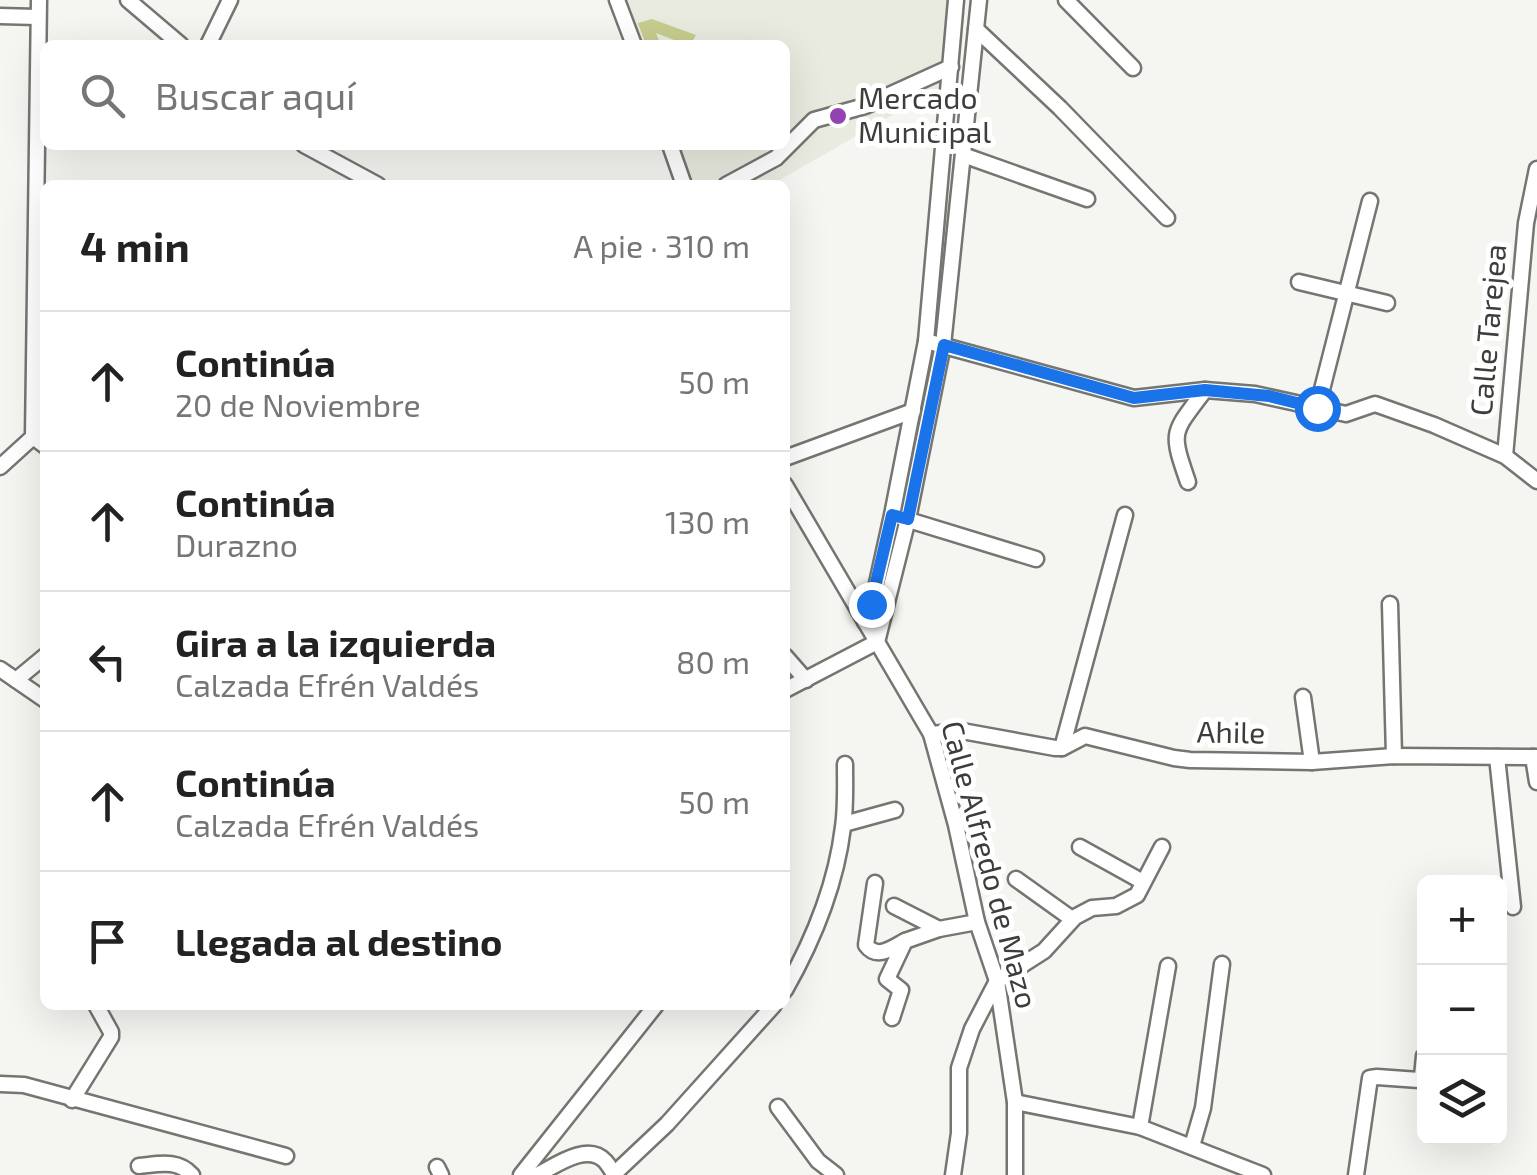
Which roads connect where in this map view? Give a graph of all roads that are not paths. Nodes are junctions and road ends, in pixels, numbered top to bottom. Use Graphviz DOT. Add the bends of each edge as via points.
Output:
graph roads {
  1 [pos="39,0"];
  2 [pos="128,0"];
  3 [pos="230,0"];
  4 [pos="617,0"];
  5 [pos="956,0"];
  6 [pos="979,0"];
  7 [pos="1066,0"];
  8 [pos="0,16"];
  9 [pos="38,17"];
  10 [pos="976,29"];
  11 [pos="175,40"];
  12 [pos="210,40"];
  13 [pos="632,40"];
  14 [pos="951,68"];
  15 [pos="1134,68"];
  16 [pos="790,143"];
  17 [pos="313,150"];
  18 [pos="672,150"];
  19 [pos="783,150"];
  20 [pos="962,155"];
  21 [pos="1537,169"];
  22 [pos="369,180"];
  23 [pos="682,180"];
  24 [pos="736,180"];
  25 [pos="939,197"];
  26 [pos="958,198"];
  27 [pos="1087,198"];
  28 [pos="1370,201"];
  29 [pos="1168,218"];
  30 [pos="1299,282"];
  31 [pos="1345,292"];
  32 [pos="1387,303"];
  33 [pos="926,341"];
  34 [pos="944,345"];
  35 [pos="1205,390"];
  36 [pos="1317,408"];
  37 [pos="913,410"];
  38 [pos="39,442"];
  39 [pos="790,456"];
  40 [pos="1505,456"];
  41 [pos="0,467"];
  42 [pos="1537,481"];
  43 [pos="1188,482"];
  44 [pos="790,494"];
  45 [pos="892,515"];
  46 [pos="1125,515"];
  47 [pos="908,519"];
  48 [pos="1036,558"];
  49 [pos="1390,604"];
  50 [pos="865,622"];
  51 [pos="877,642"];
  52 [pos="40,660"];
  53 [pos="790,662"];
  54 [pos="0,669"];
  55 [pos="16,680"];
  56 [pos="806,680"];
  57 [pos="790,688"];
  58 [pos="40,697"];
  59 [pos="1303,697"];
  60 [pos="932,734"];
  61 [pos="1062,748"];
  62 [pos="1394,756"];
  63 [pos="1497,757"];
  64 [pos="1535,757"];
  65 [pos="1312,762"];
  66 [pos="845,764"];
  67 [pos="1537,782"];
  68 [pos="895,810"];
  69 [pos="844,824"];
  70 [pos="1080,848"];
  71 [pos="1162,848"];
  72 [pos="1016,879"];
  73 [pos="1144,882"];
  74 [pos="875,883"];
  75 [pos="894,906"];
  76 [pos="1512,907"];
  77 [pos="1072,919"];
  78 [pos="978,922"];
  79 [pos="939,929"];
  80 [pos="905,941"];
  81 [pos="1222,964"];
  82 [pos="1168,966"];
  83 [pos="790,980"];
  84 [pos="997,980"];
  85 [pos="99,1010"];
  86 [pos="652,1010"];
  87 [pos="770,1010"];
  88 [pos="892,1018"];
  89 [pos="1417,1080"];
  90 [pos="0,1084"];
  91 [pos="72,1100"];
  92 [pos="1016,1102"];
  93 [pos="778,1107"];
  94 [pos="1140,1126"];
  95 [pos="1192,1146"];
  96 [pos="286,1156"];
  97 [pos="139,1166"];
  98 [pos="614,1174"];
  99 [pos="192,1175"];
  100 [pos="522,1175"];
  101 [pos="538,1175"];
  102 [pos="836,1175"];
  103 [pos="953,1175"];
  104 [pos="1015,1175"];
  105 [pos="1262,1175"];
  106 [pos="1356,1175"];
  1 -- 9 [label="street"];
  2 -- 11 [label="street"];
  3 -- 12 [label="street"];
  4 -- 13 [label="street"];
  5 -- 14 [label="street"];
  6 -- 10 [label="street"];
  7 -- 15 [label="street"];
  8 -- 9 [label="street"];
  9 -- 38 [label="street"];
  10 -- 20 [label="street"];
  10 -- 29 [label="street"];
  14 -- 16 [label="street" via="865,106 814,120"];
  14 -- 25 [label="street"];
  17 -- 22 [label="street"];
  18 -- 23 [label="street"];
  19 -- 24 [label="street"];
  20 -- 26 [label="street"];
  20 -- 27 [label="street"];
  21 -- 40 [label="street, Calle Tarejea" via="1526,222"];
  25 -- 26 [label="street"];
  25 -- 33 [label="street"];
  26 -- 34 [label="street"];
  28 -- 31 [label="street"];
  30 -- 31 [label="street"];
  31 -- 32 [label="street"];
  31 -- 36 [label="street"];
  33 -- 34 [label="street"];
  33 -- 37 [label="street"];
  34 -- 35 [label="street" via="1134,398"];
  34 -- 47 [label="street"];
  35 -- 36 [label="street"];
  35 -- 43 [label="street" via="1176,434"];
  36 -- 40 [label="street" via="1348,414 1377,404"];
  37 -- 39 [label="street"];
  37 -- 45 [label="street"];
  38 -- 41 [label="street"];
  40 -- 42 [label="street, Calle Tarejea"];
  44 -- 50 [label="street, Calle Alfredo de Mazo"];
  45 -- 47 [label="street"];
  45 -- 50 [label="street"];
  46 -- 61 [label="street"];
  47 -- 48 [label="street"];
  47 -- 51 [label="street"];
  49 -- 62 [label="street"];
  50 -- 51 [label="street, Calle Alfredo de Mazo"];
  51 -- 56 [label="street"];
  51 -- 60 [label="street, Calle Alfredo de Mazo"];
  52 -- 55 [label="street"];
  53 -- 56 [label="street"];
  54 -- 55 [label="street"];
  55 -- 58 [label="street"];
  56 -- 57 [label="street"];
  59 -- 65 [label="street"];
  60 -- 61 [label="street, Ahile" via="962,730"];
  60 -- 78 [label="street, Calle Alfredo de Mazo"];
  61 -- 65 [label="street, Ahile" via="1086,736 1182,760"];
  62 -- 63 [label="street, Ahile"];
  62 -- 65 [label="street, Ahile"];
  63 -- 64 [label="street, Ahile"];
  63 -- 76 [label="street"];
  64 -- 67 [label="street"];
  66 -- 69 [label="street"];
  68 -- 69 [label="street"];
  69 -- 83 [label="street" via="831,889"];
  70 -- 73 [label="street"];
  71 -- 73 [label="street"];
  72 -- 77 [label="street"];
  73 -- 77 [label="street" via="1137,895"];
  74 -- 80 [label="street" via="866,945 878,953"];
  75 -- 79 [label="street"];
  77 -- 84 [label="street" via="1049,946"];
  78 -- 79 [label="street"];
  78 -- 84 [label="street, Calle Alfredo de Mazo"];
  79 -- 80 [label="street"];
  80 -- 88 [label="street" via="887,979 901,990"];
  81 -- 95 [label="street"];
  82 -- 94 [label="street"];
  84 -- 92 [label="street, Calle Alfredo de Mazo"];
  84 -- 103 [label="street" via="959,1068"];
  85 -- 91 [label="street" via="111,1038"];
  86 -- 100 [label="street"];
  87 -- 98 [label="street"];
  89 -- 106 [label="street" via="1370,1078"];
  90 -- 91 [label="street"];
  91 -- 96 [label="street"];
  92 -- 94 [label="street"];
  92 -- 104 [label="street, Calle Alfredo de Mazo"];
  93 -- 102 [label="street"];
  94 -- 95 [label="street"];
  95 -- 105 [label="street"];
  97 -- 99 [label="street" via="175,1163"];
  98 -- 101 [label="street" via="590,1154"];
}
